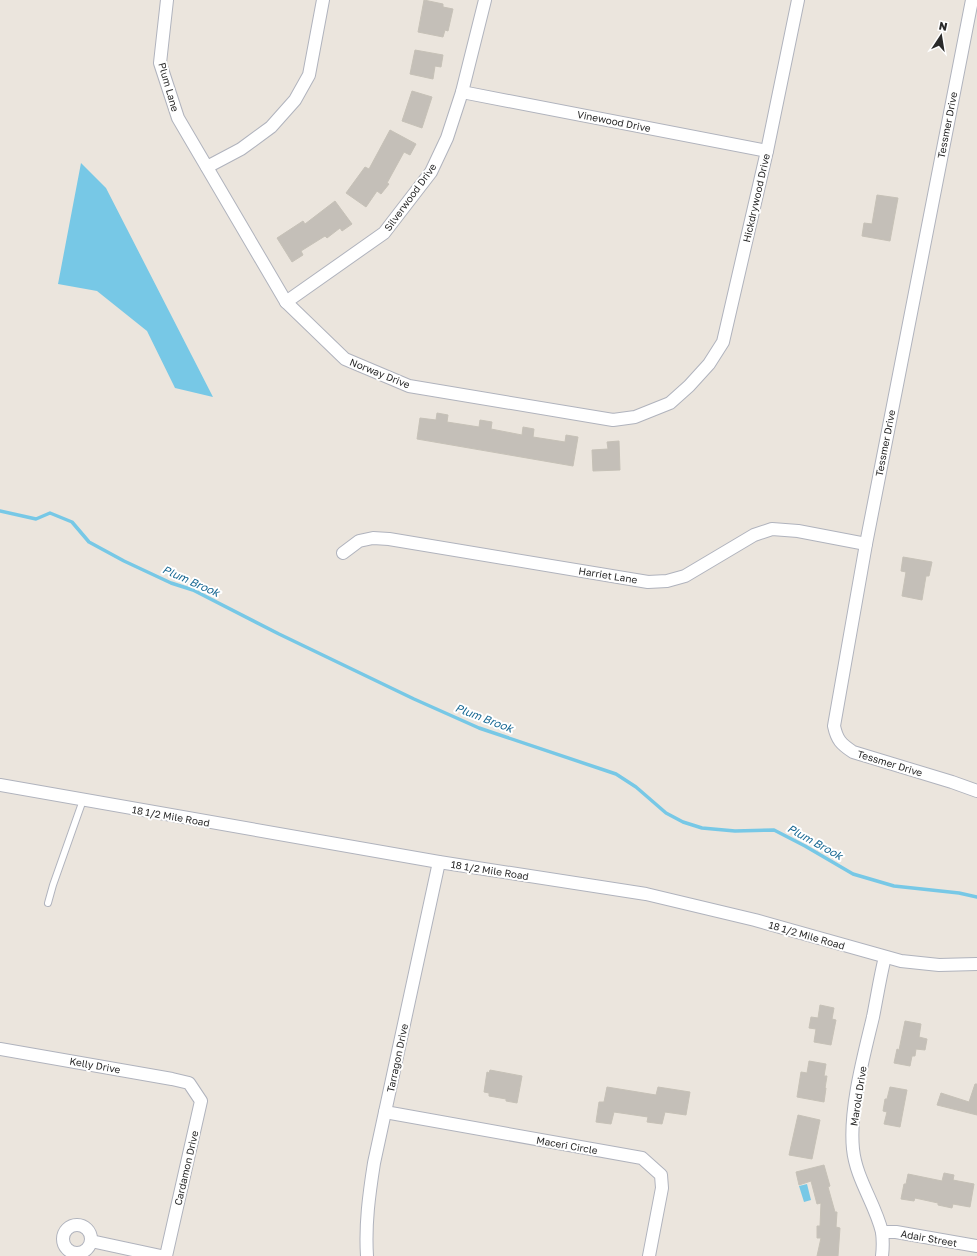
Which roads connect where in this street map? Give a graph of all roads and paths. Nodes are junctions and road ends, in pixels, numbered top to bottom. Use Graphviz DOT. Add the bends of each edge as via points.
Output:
graph roads {
  1 [pos="167,0"];
  2 [pos="323,0"];
  3 [pos="485,0"];
  4 [pos="798,0"];
  5 [pos="972,0"];
  6 [pos="462,92"];
  7 [pos="767,150"];
  8 [pos="207,167"];
  9 [pos="286,302"];
  10 [pos="689,386"];
  11 [pos="866,544"];
  12 [pos="343,553"];
  13 [pos="0,785"];
  14 [pos="977,790"];
  15 [pos="83,800"];
  16 [pos="439,862"];
  17 [pos="48,903"];
  18 [pos="885,957"];
  19 [pos="977,964"];
  20 [pos="0,1049"];
  21 [pos="189,1083"];
  22 [pos="385,1112"];
  23 [pos="882,1232"];
  24 [pos="91,1241"];
  25 [pos="977,1246"];
  26 [pos="161,1256"];
  27 [pos="166,1256"];
  28 [pos="367,1256"];
  29 [pos="649,1256"];
  30 [pos="882,1256"];
  1 -- 8 [label="street, Plum Lane" via="160,64 178,118"];
  2 -- 8 [label="street" via="309,75 295,100 271,127 241,149"];
  3 -- 6 [label="street, Silverwood Drive"];
  4 -- 7 [label="street, Hickdrywood Drive"];
  5 -- 11 [label="street, Tessmer Drive"];
  6 -- 7 [label="street, Vinewood Drive"];
  6 -- 9 [label="street, Silverwood Drive" via="447,138 431,172 384,233"];
  7 -- 10 [label="street, Hickdrywood Drive" via="723,342 709,364"];
  8 -- 9 [label="street, Norway Drive"];
  9 -- 10 [label="street, Norway Drive" via="345,359 409,386 613,420 635,417 670,402"];
  11 -- 12 [label="street, Harriet Lane" via="798,531 772,529 754,535 685,576 667,581 648,582 389,539 373,538 359,541"];
  11 -- 14 [label="street, Tessmer Drive" via="834,726 837,737 843,746 853,752"];
  13 -- 15 [label="street, 18 1/2 Mile Road"];
  15 -- 16 [label="street, 18 1/2 Mile Road"];
  15 -- 17 [label="lane"];
  16 -- 18 [label="street, 18 1/2 Mile Road" via="646,894 755,920"];
  16 -- 22 [label="street, Tarragon Drive"];
  18 -- 19 [label="street, 18 1/2 Mile Road" via="939,966"];
  18 -- 23 [label="street, Marold Drive" via="857,1092 852,1133 859,1174"];
  20 -- 21 [label="street, Kelly Drive"];
  21 -- 27 [label="street, Cardamon Drive" via="200,1101"];
  22 -- 28 [label="street, Tarragon Drive" via="367,1207"];
  22 -- 29 [label="street, Maceri Circle" via="642,1158 661,1175 662,1188"];
  23 -- 25 [label="street, Adair Street" via="896,1232"];
  23 -- 30 [label="street, Marold Drive"];
  24 -- 26 [label="street"];
}
